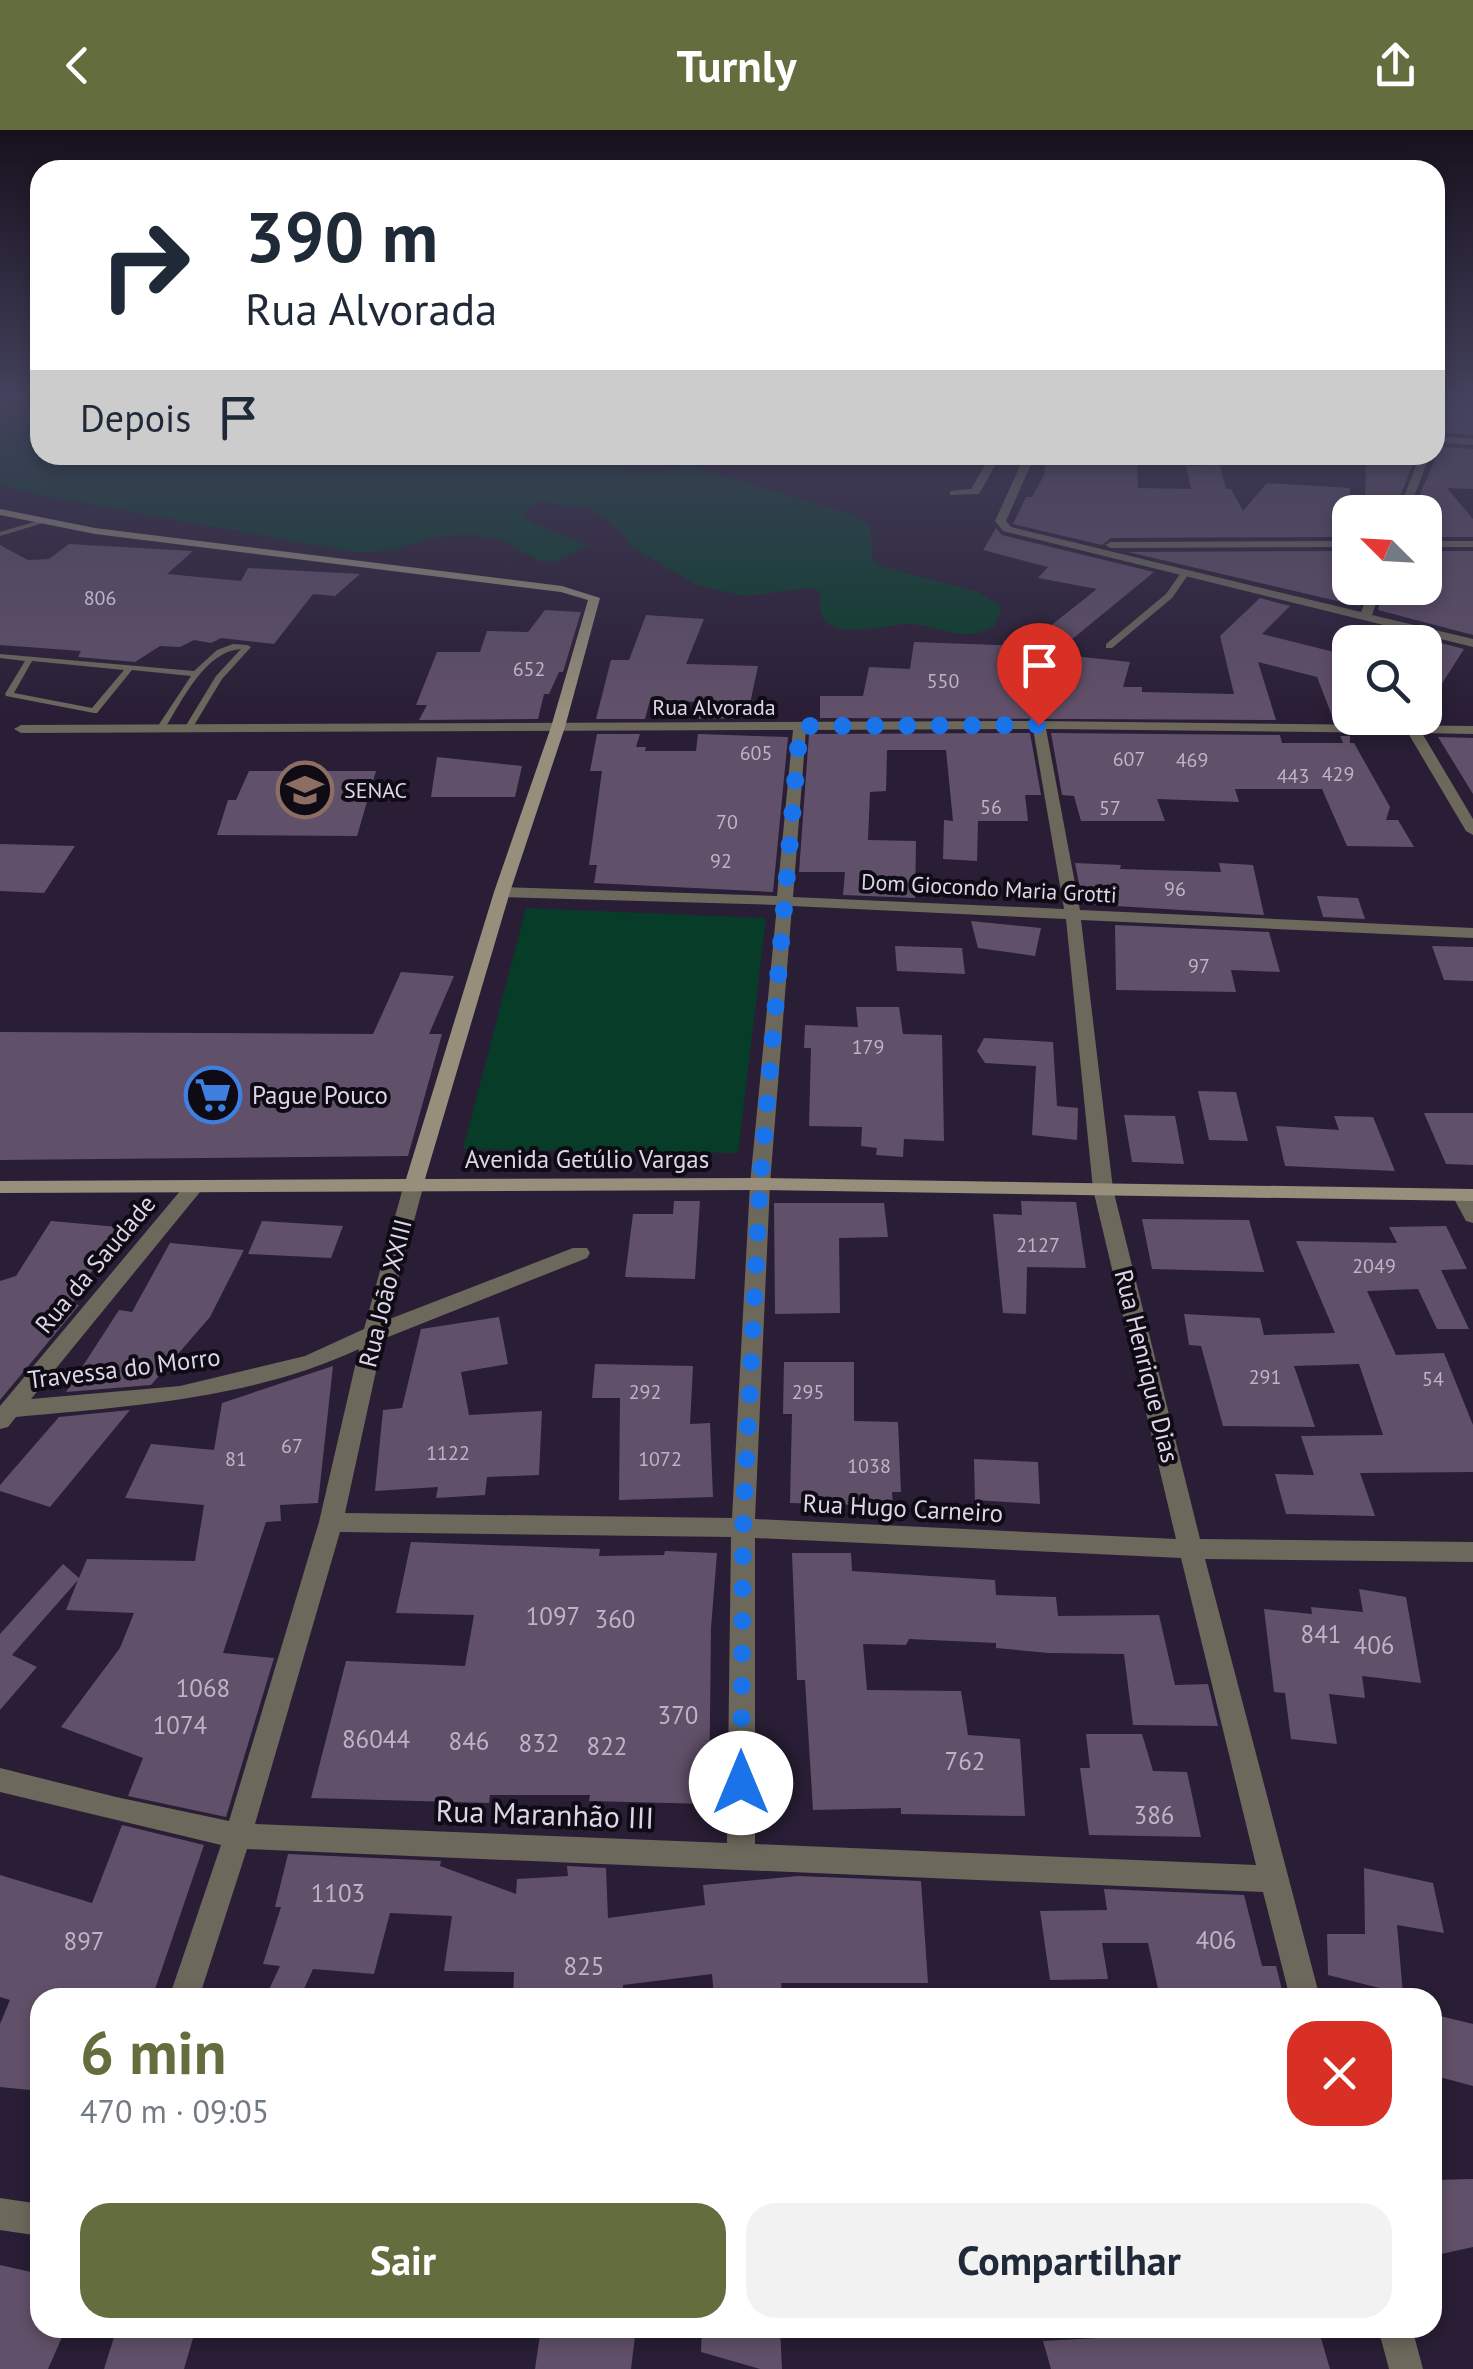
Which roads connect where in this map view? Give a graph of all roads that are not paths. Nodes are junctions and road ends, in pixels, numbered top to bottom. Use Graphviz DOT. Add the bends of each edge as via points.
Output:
graph roads {
  1 [pos="1008,505"];
  2 [pos="0,512"];
  3 [pos="41,522"];
  4 [pos="0,534"];
  5 [pos="1332,544"];
  6 [pos="1442,544"];
  7 [pos="1473,544"];
  8 [pos="1079,545"];
  9 [pos="1186,572"];
  10 [pos="1370,605"];
  11 [pos="1366,616"];
  12 [pos="1473,643"];
  13 [pos="1109,646"];
  14 [pos="0,656"];
  15 [pos="30,658"];
  16 [pos="131,667"];
  17 [pos="197,674"];
  18 [pos="1039,725"];
  19 [pos="162,726"];
  20 [pos="190,726"];
  21 [pos="800,726"];
  22 [pos="558,727"];
  23 [pos="21,729"];
  24 [pos="1332,729"];
  25 [pos="1442,730"];
  26 [pos="1473,730"];
  27 [pos="1416,735"];
  28 [pos="1473,832"];
  29 [pos="502,892"];
  30 [pos="785,901"];
  31 [pos="1073,915"];
  32 [pos="1473,933"];
  33 [pos="414,1184"];
  34 [pos="760,1184"];
  35 [pos="0,1187"];
  36 [pos="193,1188"];
  37 [pos="1103,1189"];
  38 [pos="1468,1195"];
  39 [pos="1473,1216"];
  40 [pos="580,1253"];
  41 [pos="374,1334"];
  42 [pos="5,1415"];
  43 [pos="331,1522"];
  44 [pos="743,1528"];
  45 [pos="1192,1549"];
  46 [pos="1473,1552"];
  47 [pos="0,1780"];
  48 [pos="238,1836"];
  49 [pos="741,1856"];
  50 [pos="1274,1879"];
  51 [pos="187,1988"];
  52 [pos="1303,1988"];
  53 [pos="0,2214"];
  54 [pos="30,2218"];
  55 [pos="1397,2338"];
  56 [pos="1406,2369"];
  1 -- 8 [label="street" via="1000,524 1012,531"];
  2 -- 3 [label="street"];
  3 -- 4 [label="lane"];
  3 -- 22 [label="street, Rua João XXIII" via="590,594 595,604"];
  5 -- 8 [label="street"];
  6 -- 7 [label="street"];
  8 -- 9 [label="street"];
  9 -- 11 [label="street"];
  9 -- 13 [label="lane" via="1169,596"];
  10 -- 11 [label="street"];
  11 -- 12 [label="street"];
  14 -- 15 [label="lane"];
  15 -- 16 [label="lane"];
  15 -- 16 [label="lane" via="8,694 94,711"];
  16 -- 17 [label="lane"];
  17 -- 19 [label="lane"];
  17 -- 20 [label="lane" via="221,650 247,647"];
  18 -- 21 [label="street, Rua Alvorada"];
  18 -- 24 [label="street, Rua Alvorada"];
  18 -- 31 [label="street, Rua Henrique Dias"];
  19 -- 20 [label="street, Rua Alvorada"];
  19 -- 23 [label="street, Rua Alvorada"];
  20 -- 22 [label="street, Rua Alvorada"];
  21 -- 22 [label="street, Rua Alvorada"];
  21 -- 30 [label="street"];
  22 -- 29 [label="street, Rua João XXIII"];
  25 -- 26 [label="street, Rua Alvorada"];
  27 -- 28 [label="street"];
  29 -- 30 [label="street, Dom Giocondo Maria Grotti"];
  29 -- 33 [label="street, Rua João XXIII"];
  30 -- 31 [label="street, Dom Giocondo Maria Grotti"];
  30 -- 34 [label="street"];
  31 -- 32 [label="street, Dom Giocondo Maria Grotti"];
  31 -- 37 [label="street, Rua Henrique Dias"];
  33 -- 34 [label="street, Avenida Getúlio Vargas"];
  33 -- 36 [label="street, Avenida Getúlio Vargas"];
  33 -- 41 [label="street, Rua João XXIII"];
  34 -- 37 [label="street, Avenida Getúlio Vargas"];
  34 -- 44 [label="street"];
  35 -- 36 [label="street, Avenida Getúlio Vargas"];
  36 -- 42 [label="street, Rua da Saudade"];
  37 -- 38 [label="street, Avenida Getúlio Vargas"];
  37 -- 45 [label="street, Rua Henrique Dias"];
  38 -- 39 [label="street"];
  40 -- 41 [label="street, Travessa do Morro"];
  41 -- 42 [label="street, Travessa do Morro" via="310,1363 233,1384"];
  41 -- 43 [label="street, Rua João XXIII"];
  43 -- 44 [label="street, Rua Hugo Carneiro"];
  43 -- 48 [label="street, Rua João XXIII"];
  44 -- 45 [label="street, Rua Hugo Carneiro"];
  44 -- 49 [label="street"];
  45 -- 46 [label="street, Rua Hugo Carneiro"];
  45 -- 50 [label="street, Rua Henrique Dias"];
  47 -- 48 [label="street, Rua Maranhão III"];
  48 -- 49 [label="street, Rua Maranhão III"];
  48 -- 51 [label="street, Rua João XXIII"];
  49 -- 50 [label="street, Rua Maranhão III"];
  50 -- 52 [label="street, Rua Henrique Dias"];
  53 -- 54 [label="street"];
  55 -- 56 [label="street"];
}
